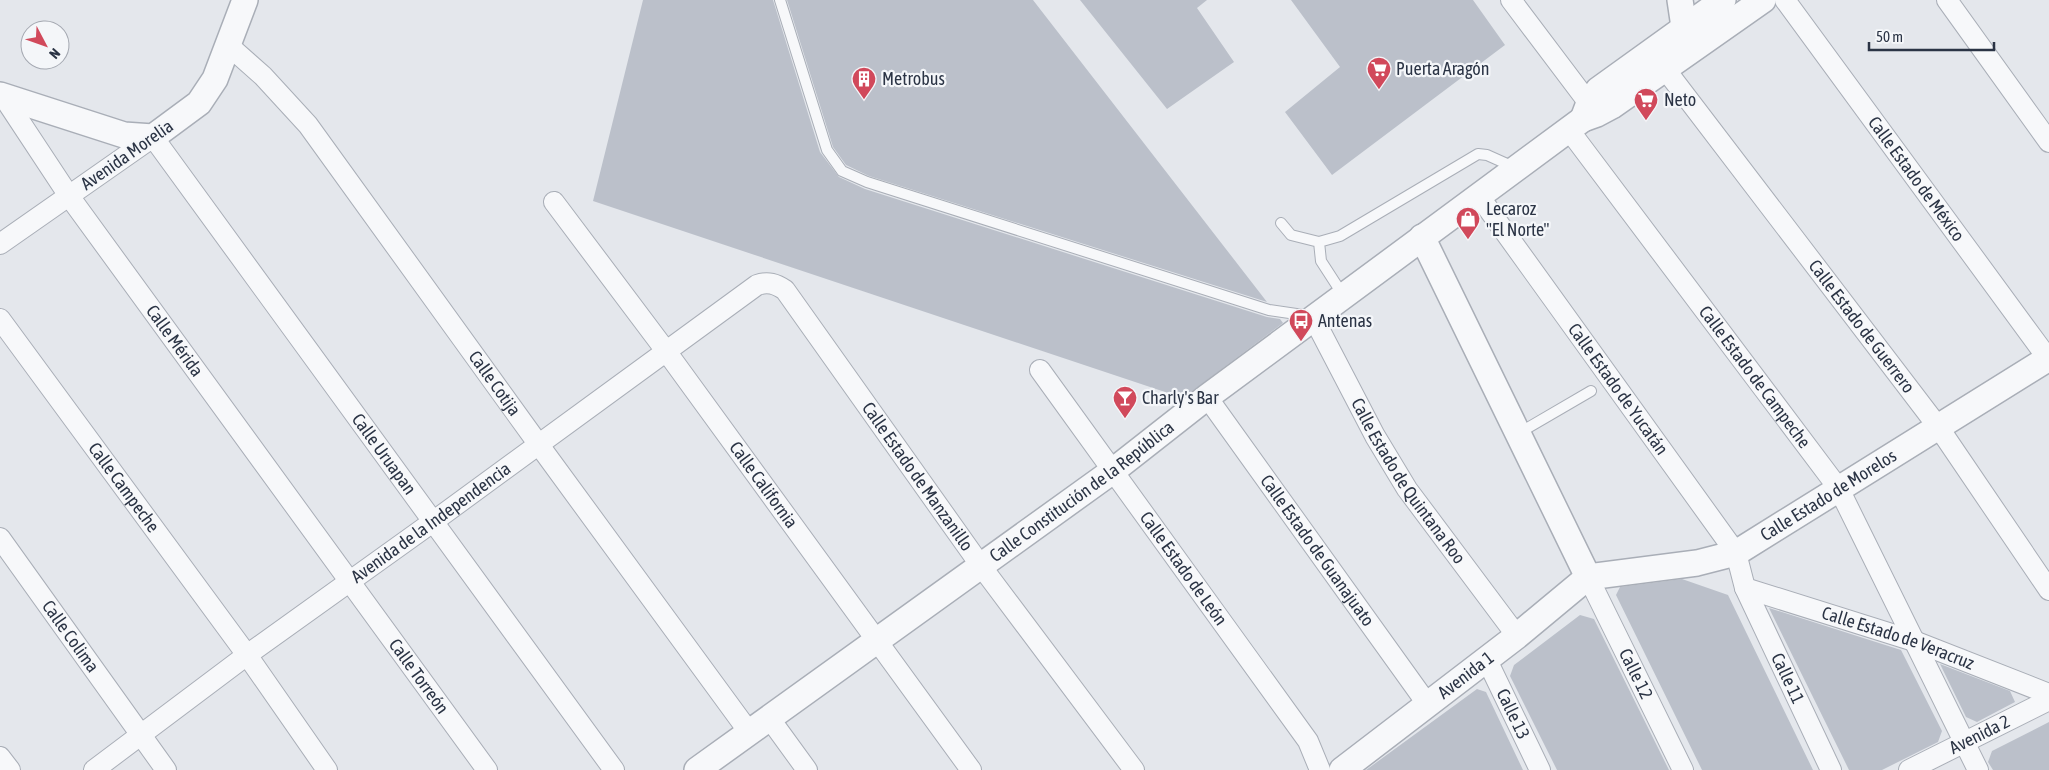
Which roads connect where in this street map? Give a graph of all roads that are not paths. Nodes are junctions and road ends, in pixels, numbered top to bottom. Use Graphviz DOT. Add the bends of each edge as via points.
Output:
graph roads {
  1 [pos="245,0"];
  2 [pos="780,0"];
  3 [pos="1511,0"];
  4 [pos="1680,0"];
  5 [pos="1763,0"];
  6 [pos="1785,0"];
  7 [pos="1946,0"];
  8 [pos="1712,11"];
  9 [pos="1689,37"];
  10 [pos="228,45"];
  11 [pos="1665,69"];
  12 [pos="1,96"];
  13 [pos="1584,117"];
  14 [pos="153,137"];
  15 [pos="2049,142"];
  16 [pos="1517,168"];
  17 [pos="69,196"];
  18 [pos="1479,196"];
  19 [pos="554,202"];
  20 [pos="1281,223"];
  21 [pos="1422,237"];
  22 [pos="1319,242"];
  23 [pos="0,244"];
  24 [pos="771,283"];
  25 [pos="1343,295"];
  26 [pos="1313,317"];
  27 [pos="0,319"];
  28 [pos="666,351"];
  29 [pos="2049,359"];
  30 [pos="1040,370"];
  31 [pos="1591,391"];
  32 [pos="1207,397"];
  33 [pos="1939,428"];
  34 [pos="1518,434"];
  35 [pos="539,445"];
  36 [pos="1114,470"];
  37 [pos="1840,489"];
  38 [pos="434,521"];
  39 [pos="0,538"];
  40 [pos="1736,553"];
  41 [pos="981,566"];
  42 [pos="1588,577"];
  43 [pos="350,582"];
  44 [pos="1745,588"];
  45 [pos="2049,590"];
  46 [pos="1517,636"];
  47 [pos="875,641"];
  48 [pos="1914,641"];
  49 [pos="247,655"];
  50 [pos="1486,658"];
  51 [pos="2049,694"];
  52 [pos="2049,700"];
  53 [pos="1428,706"];
  54 [pos="770,719"];
  55 [pos="748,732"];
  56 [pos="141,735"];
  57 [pos="1964,742"];
  58 [pos="0,757"];
  59 [pos="10,770"];
  60 [pos="94,770"];
  61 [pos="166,770"];
  62 [pos="327,770"];
  63 [pos="487,770"];
  64 [pos="614,770"];
  65 [pos="697,770"];
  66 [pos="806,770"];
  67 [pos="971,770"];
  68 [pos="1134,770"];
  69 [pos="1320,770"];
  70 [pos="1342,770"];
  71 [pos="1540,770"];
  72 [pos="1683,770"];
  73 [pos="1831,770"];
  74 [pos="1909,770"];
  75 [pos="1978,770"];
  1 -- 10 [label="street, Avenida Morelia"];
  2 -- 26 [label="lane" via="827,150 842,171 867,182 1269,310"];
  3 -- 13 [label="street, Calle Estado de Campeche"];
  4 -- 9 [label="street"];
  5 -- 8 [label="street, Calle Constitución de la República"];
  6 -- 29 [label="street, Calle Estado de México"];
  7 -- 15 [label="street"];
  8 -- 9 [label="street, Calle Constitución de la República"];
  9 -- 11 [label="street, Calle Constitución de la República"];
  9 -- 13 [label="street, Calle Constitución de la República" via="1598,90"];
  10 -- 14 [label="street, Avenida Morelia" via="215,79 199,103"];
  10 -- 35 [label="street, Calle Cotija" via="263,76 308,125"];
  11 -- 13 [label="street, Calle Constitución de la República"];
  11 -- 33 [label="street, Calle Estado de Guerrero"];
  12 -- 14 [label="street" via="124,135"];
  12 -- 17 [label="street, Calle Mérida"];
  13 -- 16 [label="street, Calle Constitución de la República"];
  13 -- 37 [label="street, Calle Estado de Campeche"];
  14 -- 17 [label="street, Avenida Morelia"];
  14 -- 38 [label="street, Calle Uruapan"];
  16 -- 18 [label="street, Calle Constitución de la República"];
  16 -- 22 [label="lane" via="1478,154 1340,236"];
  17 -- 23 [label="street, Avenida Morelia"];
  17 -- 43 [label="street, Calle Mérida"];
  18 -- 21 [label="street, Calle Constitución de la República"];
  18 -- 40 [label="street, Calle Estado de Yucatán"];
  19 -- 28 [label="street, Calle California"];
  20 -- 22 [label="lane" via="1291,235"];
  21 -- 25 [label="street, Calle Constitución de la República"];
  21 -- 34 [label="street"];
  22 -- 25 [label="lane" via="1321,261"];
  24 -- 28 [label="street, Avenida de la Independencia" via="757,285"];
  24 -- 41 [label="street, Calle Estado de Manzanillo" via="785,290"];
  25 -- 26 [label="street, Calle Constitución de la República"];
  26 -- 32 [label="street, Calle Constitución de la República"];
  26 -- 46 [label="street, Calle Estado de Quintana Roo" via="1375,436 1407,489"];
  27 -- 49 [label="street, Calle Campeche"];
  28 -- 35 [label="street, Avenida de la Independencia"];
  28 -- 47 [label="street, Calle California"];
  29 -- 33 [label="street, Calle Estado de Morelos"];
  30 -- 36 [label="street, Calle Estado de León"];
  31 -- 34 [label="lane"];
  32 -- 36 [label="street, Calle Constitución de la República"];
  32 -- 53 [label="street, Calle Estado de Guanajuato"];
  33 -- 37 [label="street, Calle Estado de Morelos"];
  33 -- 45 [label="street, Calle Estado de Guerrero"];
  34 -- 42 [label="street"];
  35 -- 38 [label="street, Avenida de la Independencia"];
  35 -- 55 [label="street, Calle Cotija"];
  36 -- 41 [label="street, Calle Constitución de la República"];
  36 -- 69 [label="street, Calle Estado de León" via="1308,741"];
  37 -- 40 [label="street, Calle Estado de Morelos"];
  37 -- 48 [label="street, Calle Estado de Campeche"];
  38 -- 43 [label="street, Avenida de la Independencia"];
  38 -- 64 [label="street, Calle Uruapan"];
  39 -- 56 [label="street, Calle Colima"];
  40 -- 42 [label="street, Calle Estado de Morelos" via="1697,563"];
  40 -- 44 [label="street, Calle Estado de Yucatán"];
  41 -- 47 [label="street, Calle Constitución de la República"];
  41 -- 68 [label="street, Calle Estado de Manzanillo"];
  42 -- 46 [label="street, Avenida 1"];
  42 -- 72 [label="street, Calle 12"];
  43 -- 49 [label="street, Avenida de la Independencia"];
  43 -- 63 [label="street, Calle Torreón"];
  44 -- 48 [label="street, Calle Estado de Veracruz"];
  44 -- 73 [label="street, Calle 11"];
  46 -- 50 [label="street, Avenida 1"];
  47 -- 54 [label="street, Calle Constitución de la República"];
  47 -- 67 [label="street, Calle California"];
  48 -- 51 [label="street, Calle Estado de Veracruz"];
  48 -- 57 [label="street, Calle Estado de Campeche"];
  49 -- 56 [label="street, Avenida de la Independencia"];
  49 -- 62 [label="street"];
  50 -- 53 [label="street, Avenida 1"];
  50 -- 71 [label="street, Calle 13"];
  52 -- 57 [label="street, Avenida 2"];
  53 -- 70 [label="street, Avenida 1"];
  54 -- 55 [label="street, Calle Constitución de la República"];
  54 -- 66 [label="street"];
  55 -- 65 [label="street, Calle Constitución de la República"];
  56 -- 60 [label="street, Avenida de la Independencia"];
  56 -- 61 [label="street, Calle Colima"];
  57 -- 74 [label="street, Avenida 2"];
  57 -- 75 [label="street, Calle Estado de Campeche"];
  58 -- 59 [label="street"];
}
